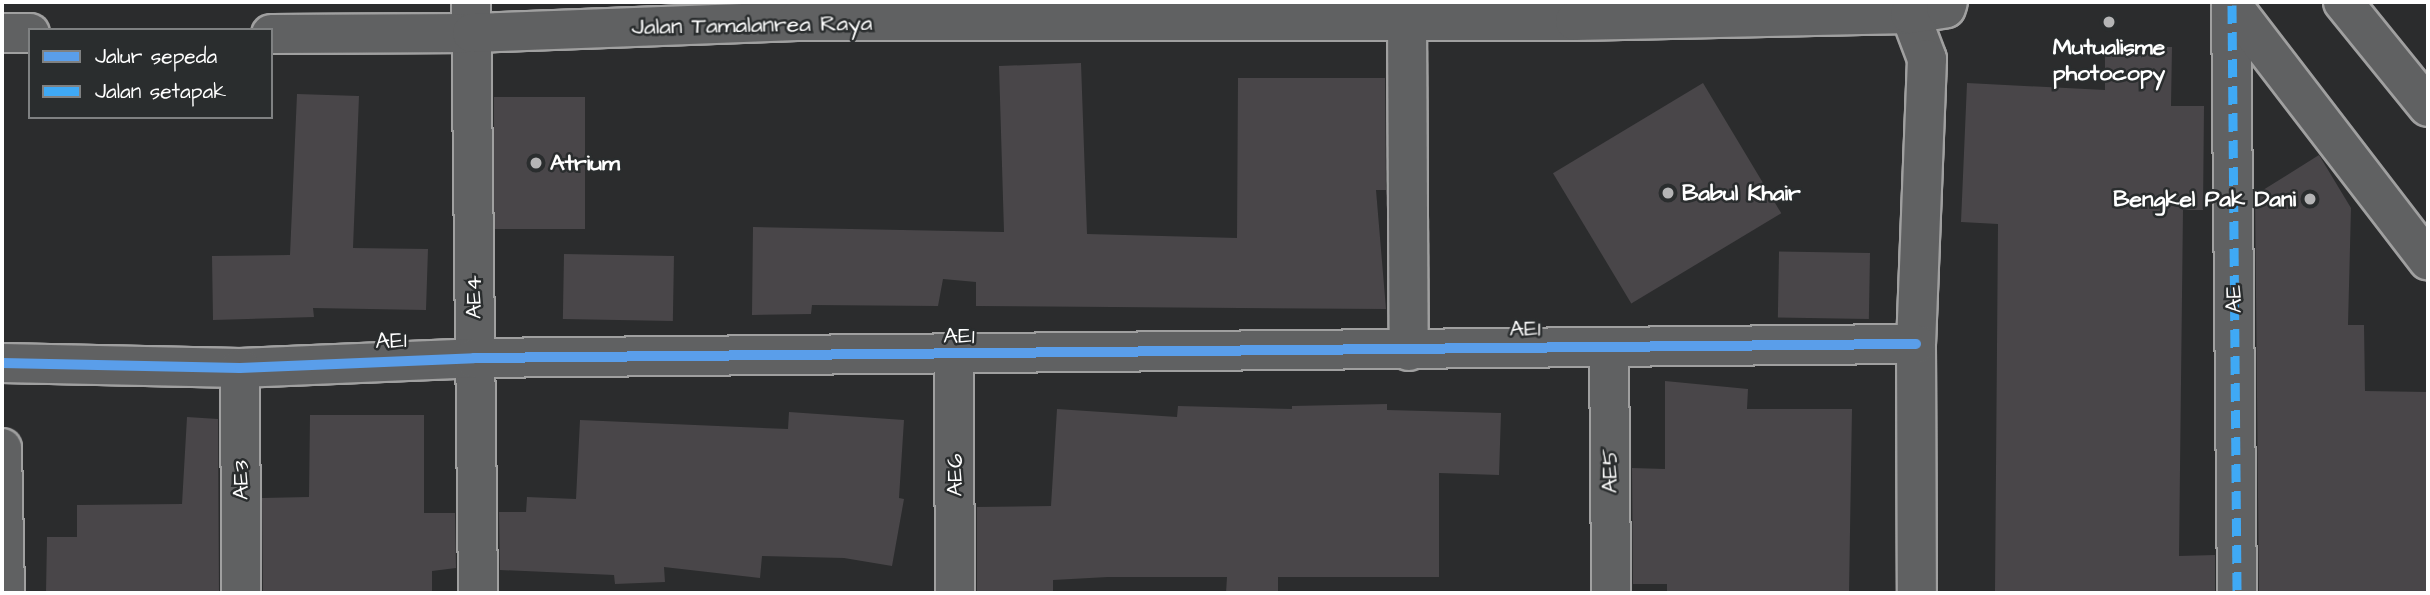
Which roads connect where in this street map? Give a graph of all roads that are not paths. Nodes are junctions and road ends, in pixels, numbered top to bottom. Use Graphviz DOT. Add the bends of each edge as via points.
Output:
graph roads {
  1 [pos="2343,2"];
  2 [pos="2232,3"];
  3 [pos="1936,5"];
  4 [pos="797,12"];
  5 [pos="472,18"];
  6 [pos="1408,20"];
  7 [pos="2,33"];
  8 [pos="28,33"];
  9 [pos="273,34"];
  10 [pos="2428,107"];
  11 [pos="2428,260"];
  12 [pos="1916,344"];
  13 [pos="1609,349"];
  14 [pos="1409,351"];
  15 [pos="954,357"];
  16 [pos="474,358"];
  17 [pos="2,363"];
  18 [pos="240,368"];
  19 [pos="2,448"];
  20 [pos="5,593"];
  21 [pos="241,593"];
  22 [pos="478,593"];
  23 [pos="955,593"];
  24 [pos="1611,593"];
  25 [pos="1917,593"];
  26 [pos="2237,593"];
  1 -- 10 [label="street"];
  2 -- 11 [label="street, AE"];
  2 -- 26 [label="street, AE"];
  3 -- 6 [label="street, Jalan Tamalanrea Raya"];
  3 -- 12 [label="street" via="1927,59"];
  4 -- 5 [label="street, Jalan Tamalanrea Raya"];
  4 -- 6 [label="street, Jalan Tamalanrea Raya"];
  5 -- 9 [label="street, Jalan Tamalanrea Raya"];
  5 -- 16 [label="street, AE4"];
  6 -- 14 [label="street"];
  7 -- 8 [label="street"];
  12 -- 13 [label="street, AE1"];
  12 -- 25 [label="street"];
  13 -- 14 [label="street, AE1"];
  13 -- 24 [label="street, AE5"];
  14 -- 15 [label="street, AE1"];
  15 -- 16 [label="street, AE1"];
  15 -- 23 [label="street, AE6"];
  16 -- 18 [label="street, AE1"];
  16 -- 22 [label="street, AE4"];
  17 -- 18 [label="street, AE1"];
  18 -- 21 [label="street, AE3"];
  19 -- 20 [label="street"];
}
